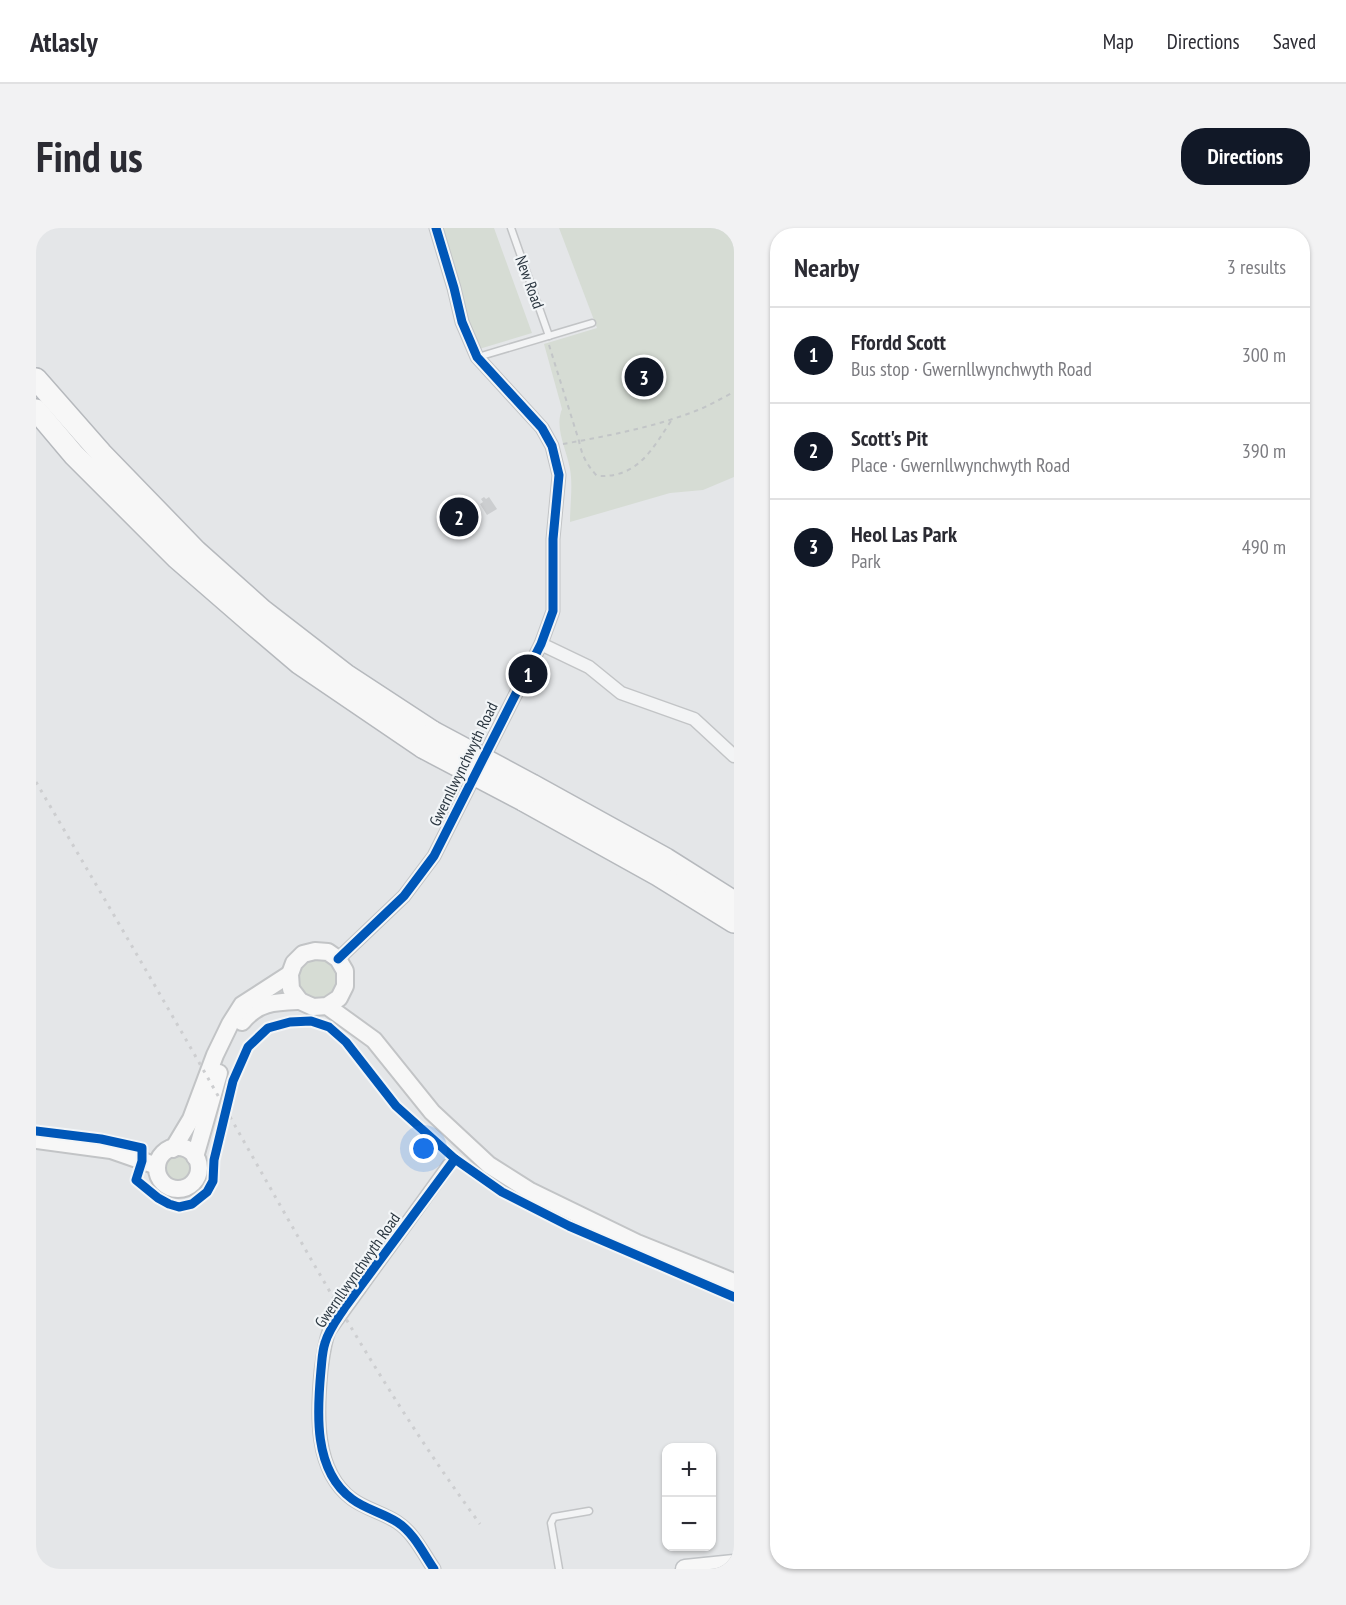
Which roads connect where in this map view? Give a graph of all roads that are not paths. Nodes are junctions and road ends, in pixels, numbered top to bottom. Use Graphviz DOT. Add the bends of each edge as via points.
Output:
graph roads {
  1 [pos="436,228"];
  2 [pos="511,228"];
  3 [pos="592,323"];
  4 [pos="548,336"];
  5 [pos="477,357"];
  6 [pos="36,379"];
  7 [pos="36,410"];
  8 [pos="541,644"];
  9 [pos="428,740"];
  10 [pos="734,756"];
  11 [pos="528,793"];
  12 [pos="603,845"];
  13 [pos="734,902"];
  14 [pos="734,922"];
  15 [pos="734,932"];
  16 [pos="338,959"];
  17 [pos="290,974"];
  18 [pos="300,1001"];
  19 [pos="327,1006"];
  20 [pos="36,1140"];
  21 [pos="173,1149"];
  22 [pos="195,1157"];
  23 [pos="449,1165"];
  24 [pos="158,1166"];
  25 [pos="734,1282"];
  26 [pos="590,1511"];
  27 [pos="734,1564"];
  28 [pos="434,1569"];
  29 [pos="559,1569"];
  30 [pos="685,1569"];
  1 -- 5 [label="street, Gwernllwynchwyth Road" via="462,322"];
  2 -- 4 [label="lane, New Road"];
  3 -- 4 [label="lane"];
  4 -- 5 [label="lane"];
  5 -- 8 [label="street, Gwernllwynchwyth Road" via="542,428 552,446 559,475 553,539 553,611"];
  6 -- 9 [label="highway" via="101,453 261,610"];
  7 -- 9 [label="highway" via="74,455 177,558 299,663"];
  8 -- 10 [label="street" via="589,667 621,693 694,720"];
  8 -- 16 [label="street, Gwernllwynchwyth Road" via="434,856 404,896"];
  9 -- 11 [label="highway, bridge"];
  11 -- 12 [label="highway"];
  11 -- 13 [label="highway" via="657,854"];
  12 -- 14 [label="highway"];
  12 -- 15 [label="highway"];
  16 -- 17 [label="main road" via="328,952 309,952 294,963"];
  16 -- 19 [label="main road" via="345,971 345,986 339,998"];
  17 -- 18 [label="main road" via="291,989"];
  17 -- 21 [label="main road" via="242,1005 215,1055 191,1119"];
  18 -- 19 [label="main road" via="313,1007"];
  18 -- 22 [label="main road" via="273,1002 250,1012 239,1026 223,1058"];
  19 -- 25 [label="main road" via="374,1040 432,1112 489,1165 530,1191 637,1243"];
  20 -- 24 [label="main road" via="111,1150"];
  21 -- 22 [label="main road" via="184,1148"];
  21 -- 24 [label="main road" via="164,1153"];
  22 -- 24 [label="main road" via="197,1177 182,1189 164,1184"];
  23 -- 28 [label="street, Gwernllwynchwyth Road, bridge" via="329,1331 322,1354 318,1413 322,1448 333,1476 352,1499 406,1529"];
  26 -- 29 [label="lane" via="552,1520"];
  27 -- 30 [label="main road"];
}
